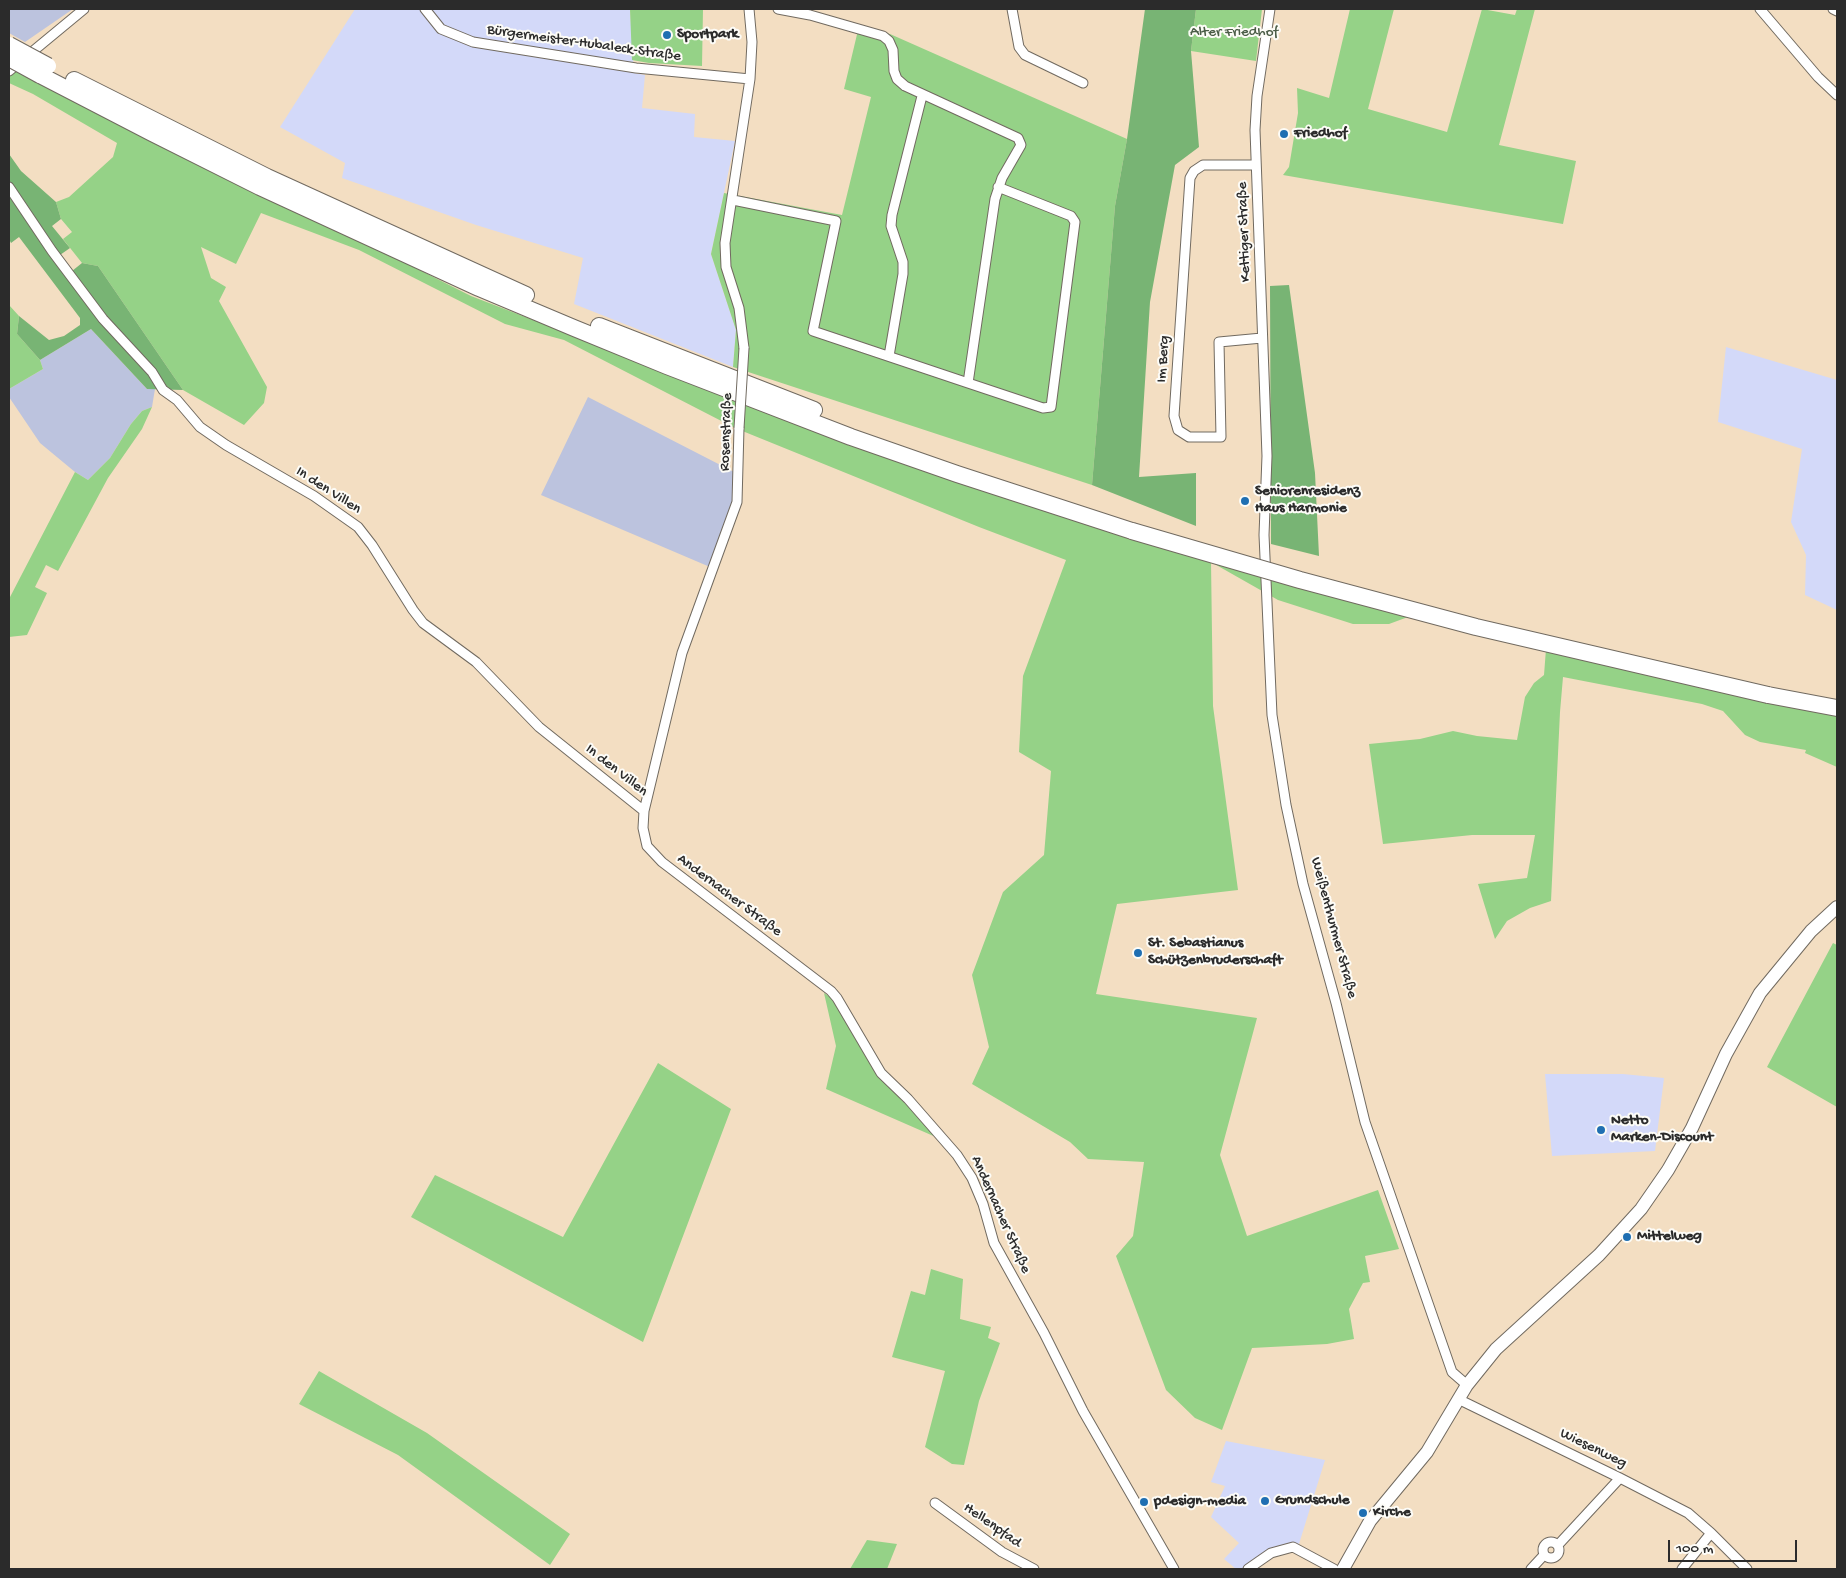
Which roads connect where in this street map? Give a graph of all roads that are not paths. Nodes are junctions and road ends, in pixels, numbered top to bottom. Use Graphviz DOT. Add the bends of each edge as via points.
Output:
graph roads {
  1 [pos="84,9"];
  2 [pos="426,9"];
  3 [pos="749,9"];
  4 [pos="778,9"];
  5 [pos="1012,9"];
  6 [pos="1270,9"];
  7 [pos="1760,9"];
  8 [pos="1833,9"];
  9 [pos="1837,11"];
  10 [pos="9,45"];
  11 [pos="9,58"];
  12 [pos="44,70"];
  13 [pos="9,71"];
  14 [pos="750,79"];
  15 [pos="1084,83"];
  16 [pos="1837,95"];
  17 [pos="922,96"];
  18 [pos="1256,165"];
  19 [pos="9,187"];
  20 [pos="998,187"];
  21 [pos="732,200"];
  22 [pos="1262,338"];
  23 [pos="889,356"];
  24 [pos="968,383"];
  25 [pos="1267,456"];
  26 [pos="1769,690"];
  27 [pos="1837,697"];
  28 [pos="1837,708"];
  29 [pos="644,811"];
  30 [pos="647,846"];
  31 [pos="1837,907"];
  32 [pos="1468,1385"];
  33 [pos="1458,1399"];
  34 [pos="1620,1478"];
  35 [pos="935,1503"];
  36 [pos="1711,1533"];
  37 [pos="1034,1569"];
  38 [pos="1174,1569"];
  39 [pos="1248,1569"];
  40 [pos="1334,1569"];
  41 [pos="1343,1569"];
  42 [pos="1531,1569"];
  43 [pos="1682,1569"];
  44 [pos="1747,1569"];
  1 -- 13 [label="street"];
  2 -- 14 [label="street, Bürgermeister-Hubaleck-Straße" via="442,29 473,42 636,68"];
  3 -- 14 [label="street, Rosenstraße" via="752,42"];
  4 -- 17 [label="street" via="883,36 893,50 897,79"];
  5 -- 15 [label="street" via="1019,47 1025,55"];
  6 -- 18 [label="street, Kettiger Straße" via="1257,96"];
  7 -- 16 [label="street"];
  8 -- 9 [label="street"];
  10 -- 12 [label="highway, bridge"];
  11 -- 12 [label="highway, bridge"];
  12 -- 26 [label="highway, bridge" via="152,133 479,288 666,366 851,437 966,477 1300,580 1612,660"];
  14 -- 21 [label="street, Rosenstraße"];
  17 -- 20 [label="street" via="1018,138 1020,145"];
  17 -- 23 [label="street" via="892,215 891,226 903,262 903,274"];
  18 -- 22 [label="street, Kettiger Straße"];
  18 -- 22 [label="street, Im Berg" via="1203,165 1190,178 1174,416 1178,430 1189,437 1221,437 1219,342"];
  19 -- 29 [label="street, In den Villen" via="103,319 152,372 163,390 178,400 200,427 314,496 358,527 423,622 476,662 539,727"];
  20 -- 24 [label="street"];
  20 -- 24 [label="street" via="1071,216 1075,222 1051,407 1043,408"];
  21 -- 23 [label="street" via="836,221 813,331"];
  21 -- 29 [label="street, Rosenstraße, bridge" via="725,243 726,267 738,308 744,348 737,502 682,654"];
  22 -- 25 [label="street, Kettiger Straße"];
  23 -- 24 [label="street"];
  25 -- 32 [label="street, Weißenthurmer Straße" via="1264,535 1272,716 1303,884 1364,1122 1452,1372"];
  26 -- 27 [label="highway"];
  26 -- 28 [label="highway"];
  29 -- 30 [label="street, Rosenstraße"];
  30 -- 38 [label="street, Andernacher Straße" via="662,862 831,991 881,1073 957,1155 983,1204 994,1243 1083,1411"];
  31 -- 32 [label="street" via="1811,931 1760,993 1726,1054 1692,1128 1641,1210 1599,1254 1496,1349"];
  32 -- 33 [label="street"];
  33 -- 34 [label="street, Wiesenweg"];
  33 -- 41 [label="street" via="1427,1452 1370,1521"];
  34 -- 36 [label="street, Wiesenweg" via="1688,1513"];
  34 -- 42 [label="street" via="1558,1545 1555,1557 1544,1555"];
  35 -- 37 [label="street, Hellenpfad" via="1002,1552"];
  36 -- 43 [label="street"];
  36 -- 44 [label="street, Wiesenweg"];
  39 -- 40 [label="street" via="1271,1553 1293,1547"];
}
